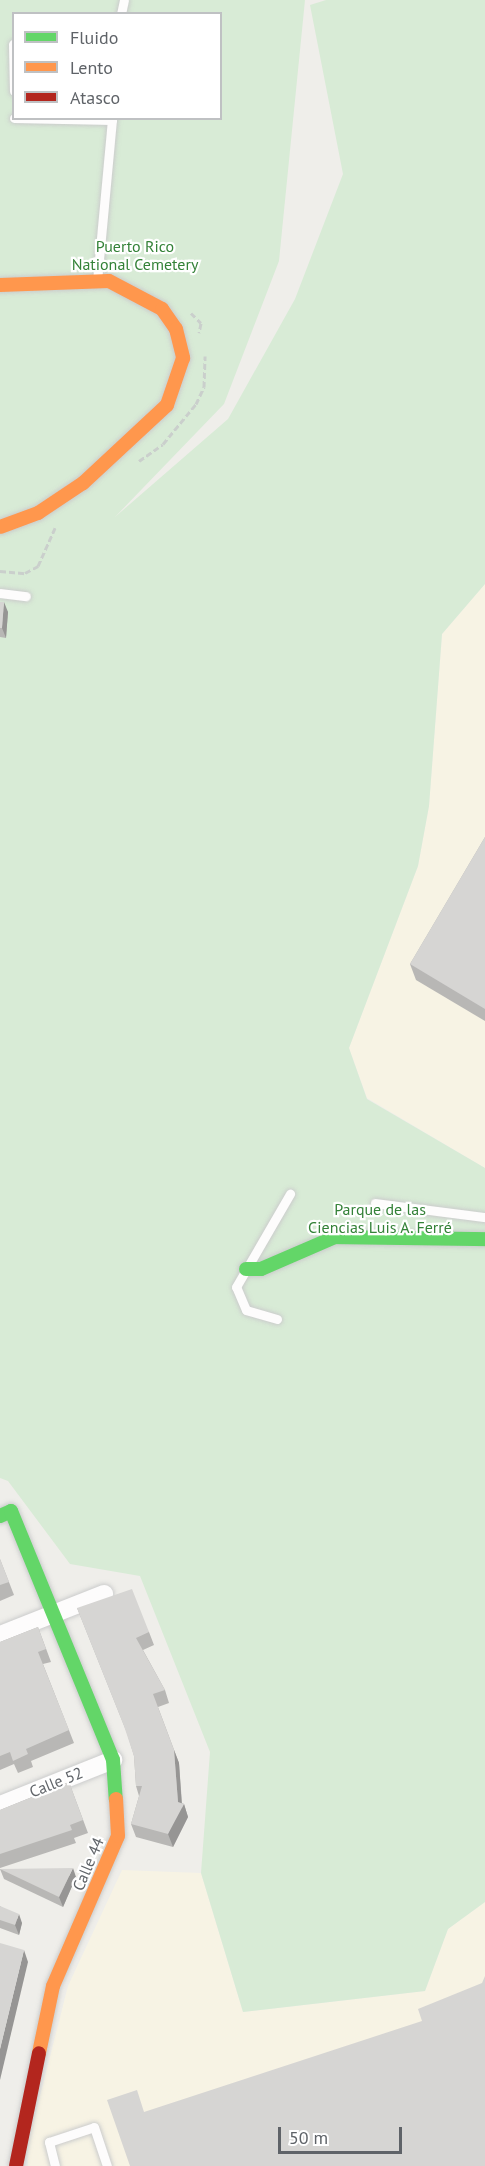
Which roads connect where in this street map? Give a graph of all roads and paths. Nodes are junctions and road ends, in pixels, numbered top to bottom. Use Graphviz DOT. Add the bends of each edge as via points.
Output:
graph roads {
  1 [pos="112,120"];
  2 [pos="96,283"];
  3 [pos="0,285"];
  4 [pos="0,527"];
  5 [pos="0,592"];
  6 [pos="26,596"];
  7 [pos="290,1194"];
  8 [pos="375,1203"];
  9 [pos="485,1217"];
  10 [pos="485,1239"];
  11 [pos="246,1269"];
  12 [pos="277,1319"];
  13 [pos="6,1514"];
  14 [pos="104,1594"];
  15 [pos="54,1614"];
  16 [pos="0,1635"];
  17 [pos="113,1760"];
  18 [pos="0,1804"];
  19 [pos="16,2166"];
  20 [pos="55,2166"];
  21 [pos="107,2166"];
  1 -- 2 [label="lane"];
  2 -- 3 [label="street"];
  2 -- 4 [label="street" via="109,281 162,309 176,329 183,357 180,378 167,405 83,483 38,513"];
  5 -- 6 [label="lane"];
  7 -- 11 [label="lane"];
  8 -- 9 [label="lane"];
  10 -- 11 [label="street" via="335,1237 261,1269"];
  11 -- 12 [label="lane" via="236,1287 238,1299 246,1310"];
  13 -- 15 [label="street, Calle 44"];
  14 -- 15 [label="street"];
  15 -- 16 [label="street"];
  15 -- 17 [label="street, Calle 44"];
  17 -- 18 [label="street, Calle 52"];
  17 -- 19 [label="street, Calle 44" via="118,1836 53,1986"];
  20 -- 21 [label="lane" via="48,2142 94,2127"];
}
